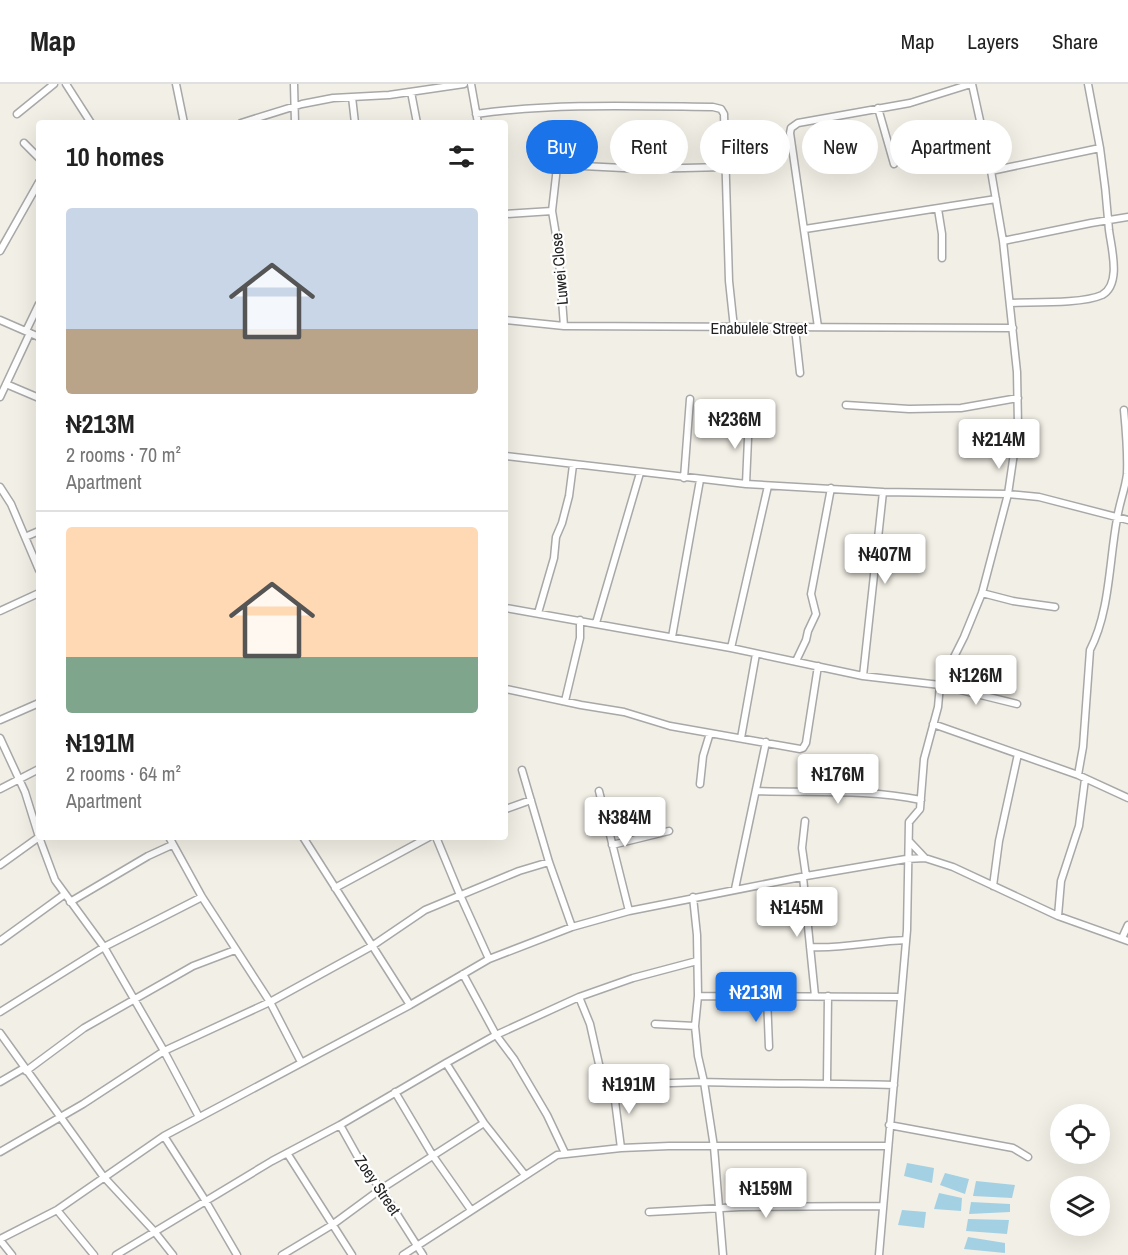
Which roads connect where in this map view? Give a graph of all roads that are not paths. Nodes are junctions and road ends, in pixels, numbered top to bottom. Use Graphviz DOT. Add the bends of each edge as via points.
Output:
graph roads {
  1 [pos="54,84"];
  2 [pos="66,84"];
  3 [pos="176,84"];
  4 [pos="294,84"];
  5 [pos="464,84"];
  6 [pos="471,84"];
  7 [pos="971,84"];
  8 [pos="1088,84"];
  9 [pos="411,92"];
  10 [pos="352,97"];
  11 [pos="293,107"];
  12 [pos="878,108"];
  13 [pos="17,114"];
  14 [pos="476,114"];
  15 [pos="89,120"];
  16 [pos="183,120"];
  17 [pos="251,120"];
  18 [pos="295,120"];
  19 [pos="355,120"];
  20 [pos="416,120"];
  21 [pos="477,120"];
  22 [pos="724,120"];
  23 [pos="979,120"];
  24 [pos="24,143"];
  25 [pos="1100,148"];
  26 [pos="890,150"];
  27 [pos="36,155"];
  28 [pos="1012,167"];
  29 [pos="700,168"];
  30 [pos="725,174"];
  31 [pos="992,174"];
  32 [pos="36,187"];
  33 [pos="996,199"];
  34 [pos="938,208"];
  35 [pos="552,211"];
  36 [pos="508,214"];
  37 [pos="1128,217"];
  38 [pos="1110,219"];
  39 [pos="805,229"];
  40 [pos="1003,241"];
  41 [pos="0,251"];
  42 [pos="942,258"];
  43 [pos="1010,303"];
  44 [pos="36,312"];
  45 [pos="0,320"];
  46 [pos="508,320"];
  47 [pos="564,326"];
  48 [pos="818,327"];
  49 [pos="734,328"];
  50 [pos="795,328"];
  51 [pos="1013,328"];
  52 [pos="28,332"];
  53 [pos="36,336"];
  54 [pos="800,373"];
  55 [pos="6,384"];
  56 [pos="0,397"];
  57 [pos="36,397"];
  58 [pos="1018,398"];
  59 [pos="690,399"];
  60 [pos="846,405"];
  61 [pos="1124,410"];
  62 [pos="749,416"];
  63 [pos="508,456"];
  64 [pos="573,465"];
  65 [pos="640,473"];
  66 [pos="684,478"];
  67 [pos="700,480"];
  68 [pos="746,484"];
  69 [pos="768,486"];
  70 [pos="0,487"];
  71 [pos="831,488"];
  72 [pos="883,492"];
  73 [pos="1008,494"];
  74 [pos="1117,518"];
  75 [pos="1128,520"];
  76 [pos="36,532"];
  77 [pos="25,537"];
  78 [pos="36,563"];
  79 [pos="982,592"];
  80 [pos="36,594"];
  81 [pos="1055,607"];
  82 [pos="508,608"];
  83 [pos="0,611"];
  84 [pos="538,613"];
  85 [pos="580,620"];
  86 [pos="596,622"];
  87 [pos="672,637"];
  88 [pos="730,648"];
  89 [pos="756,654"];
  90 [pos="796,661"];
  91 [pos="818,666"];
  92 [pos="863,676"];
  93 [pos="940,685"];
  94 [pos="508,689"];
  95 [pos="565,701"];
  96 [pos="36,704"];
  97 [pos="1017,704"];
  98 [pos="0,720"];
  99 [pos="933,724"];
  100 [pos="710,733"];
  101 [pos="0,738"];
  102 [pos="741,738"];
  103 [pos="766,742"];
  104 [pos="1018,754"];
  105 [pos="36,770"];
  106 [pos="522,770"];
  107 [pos="1078,775"];
  108 [pos="18,779"];
  109 [pos="1085,779"];
  110 [pos="700,784"];
  111 [pos="0,789"];
  112 [pos="599,791"];
  113 [pos="757,791"];
  114 [pos="1128,798"];
  115 [pos="531,800"];
  116 [pos="921,800"];
  117 [pos="508,808"];
  118 [pos="805,821"];
  119 [pos="36,827"];
  120 [pos="669,831"];
  121 [pos="36,839"];
  122 [pos="40,840"];
  123 [pos="170,840"];
  124 [pos="305,840"];
  125 [pos="423,840"];
  126 [pos="437,840"];
  127 [pos="908,840"];
  128 [pos="172,845"];
  129 [pos="612,845"];
  130 [pos="925,858"];
  131 [pos="909,860"];
  132 [pos="549,862"];
  133 [pos="0,865"];
  134 [pos="805,877"];
  135 [pos="993,886"];
  136 [pos="335,888"];
  137 [pos="735,889"];
  138 [pos="65,894"];
  139 [pos="460,895"];
  140 [pos="202,897"];
  141 [pos="693,897"];
  142 [pos="70,902"];
  143 [pos="629,911"];
  144 [pos="1058,916"];
  145 [pos="1128,925"];
  146 [pos="572,927"];
  147 [pos="1125,939"];
  148 [pos="906,940"];
  149 [pos="0,941"];
  150 [pos="372,946"];
  151 [pos="104,947"];
  152 [pos="810,947"];
  153 [pos="235,950"];
  154 [pos="489,959"];
  155 [pos="697,961"];
  156 [pos="463,974"];
  157 [pos="698,996"];
  158 [pos="815,996"];
  159 [pos="828,996"];
  160 [pos="579,997"];
  161 [pos="767,997"];
  162 [pos="900,997"];
  163 [pos="135,1001"];
  164 [pos="270,1002"];
  165 [pos="410,1005"];
  166 [pos="0,1012"];
  167 [pos="655,1024"];
  168 [pos="695,1026"];
  169 [pos="0,1033"];
  170 [pos="496,1035"];
  171 [pos="769,1047"];
  172 [pos="164,1051"];
  173 [pos="302,1062"];
  174 [pos="446,1063"];
  175 [pos="25,1069"];
  176 [pos="0,1082"];
  177 [pos="704,1082"];
  178 [pos="826,1082"];
  179 [pos="613,1085"];
  180 [pos="894,1085"];
  181 [pos="395,1092"];
  182 [pos="59,1117"];
  183 [pos="199,1117"];
  184 [pos="484,1123"];
  185 [pos="340,1125"];
  186 [pos="890,1125"];
  187 [pos="164,1136"];
  188 [pos="887,1146"];
  189 [pos="714,1147"];
  190 [pos="621,1148"];
  191 [pos="0,1152"];
  192 [pos="287,1153"];
  193 [pos="565,1153"];
  194 [pos="433,1156"];
  195 [pos="1028,1157"];
  196 [pos="525,1175"];
  197 [pos="103,1176"];
  198 [pos="381,1189"];
  199 [pos="205,1200"];
  200 [pos="882,1206"];
  201 [pos="720,1209"];
  202 [pos="57,1210"];
  203 [pos="471,1210"];
  204 [pos="649,1212"];
  205 [pos="332,1225"];
  206 [pos="154,1231"];
  207 [pos="0,1240"];
  208 [pos="417,1245"];
  209 [pos="286,1254"];
  210 [pos="12,1255"];
  211 [pos="94,1255"];
  212 [pos="116,1255"];
  213 [pos="173,1255"];
  214 [pos="237,1255"];
  215 [pos="352,1255"];
  216 [pos="403,1255"];
  217 [pos="423,1255"];
  218 [pos="723,1255"];
  219 [pos="879,1255"];
  1 -- 13 [label="street"];
  2 -- 15 [label="street"];
  3 -- 16 [label="street"];
  4 -- 11 [label="street"];
  5 -- 9 [label="street"];
  6 -- 14 [label="street"];
  7 -- 12 [label="street" via="910,103"];
  7 -- 23 [label="street"];
  8 -- 25 [label="street"];
  9 -- 10 [label="street"];
  9 -- 20 [label="street"];
  10 -- 11 [label="street"];
  10 -- 19 [label="street"];
  11 -- 17 [label="street"];
  11 -- 18 [label="street"];
  12 -- 26 [label="street"];
  12 -- 39 [label="street" via="798,123 791,128"];
  14 -- 21 [label="street"];
  14 -- 22 [label="street" via="565,105 713,107 721,110"];
  24 -- 27 [label="street"];
  25 -- 28 [label="street"];
  25 -- 38 [label="street"];
  29 -- 35 [label="street, Luwei Close" via="559,165"];
  30 -- 49 [label="street"];
  31 -- 33 [label="street"];
  32 -- 41 [label="street"];
  33 -- 34 [label="street"];
  33 -- 40 [label="street"];
  34 -- 39 [label="street"];
  34 -- 42 [label="street"];
  35 -- 36 [label="street"];
  35 -- 47 [label="street, Luwei Close"];
  37 -- 38 [label="street"];
  38 -- 40 [label="street"];
  38 -- 43 [label="street" via="1113,278 1103,294 1081,300"];
  39 -- 48 [label="street"];
  40 -- 43 [label="street"];
  43 -- 51 [label="street"];
  44 -- 52 [label="street"];
  45 -- 52 [label="street"];
  46 -- 47 [label="street, Enabulele Street"];
  47 -- 49 [label="street, Enabulele Street"];
  48 -- 50 [label="street, Enabulele Street"];
  48 -- 51 [label="street, Enabulele Street"];
  49 -- 50 [label="street, Enabulele Street"];
  50 -- 54 [label="street"];
  51 -- 58 [label="street"];
  52 -- 53 [label="street"];
  52 -- 55 [label="street"];
  55 -- 56 [label="street"];
  55 -- 57 [label="street"];
  58 -- 60 [label="street" via="961,408"];
  58 -- 73 [label="street"];
  59 -- 66 [label="street"];
  61 -- 74 [label="street" via="1128,451"];
  62 -- 68 [label="street"];
  63 -- 64 [label="street"];
  64 -- 65 [label="street"];
  64 -- 84 [label="street" via="569,496"];
  65 -- 66 [label="street"];
  65 -- 86 [label="street"];
  66 -- 67 [label="street"];
  67 -- 68 [label="street"];
  67 -- 87 [label="street"];
  68 -- 69 [label="street"];
  69 -- 71 [label="street"];
  69 -- 88 [label="street"];
  70 -- 77 [label="street"];
  71 -- 72 [label="street"];
  71 -- 90 [label="street" via="811,594 816,614"];
  72 -- 73 [label="street"];
  72 -- 92 [label="street"];
  73 -- 74 [label="street"];
  73 -- 79 [label="street"];
  74 -- 75 [label="street"];
  74 -- 107 [label="street" via="1097,637 1090,650"];
  76 -- 77 [label="street"];
  77 -- 78 [label="street"];
  79 -- 81 [label="street"];
  79 -- 93 [label="street"];
  80 -- 83 [label="street"];
  82 -- 84 [label="street"];
  84 -- 85 [label="street"];
  85 -- 86 [label="street"];
  85 -- 95 [label="street" via="580,638"];
  86 -- 87 [label="street"];
  87 -- 88 [label="street"];
  88 -- 89 [label="street"];
  89 -- 90 [label="street"];
  89 -- 102 [label="street"];
  90 -- 91 [label="street"];
  91 -- 92 [label="street"];
  91 -- 103 [label="street" via="805,746 800,749"];
  92 -- 93 [label="street"];
  93 -- 97 [label="street"];
  93 -- 99 [label="street"];
  94 -- 95 [label="street"];
  95 -- 100 [label="street"];
  96 -- 98 [label="street"];
  99 -- 104 [label="street"];
  99 -- 116 [label="street" via="924,759"];
  100 -- 102 [label="street"];
  100 -- 110 [label="street"];
  101 -- 108 [label="street"];
  102 -- 103 [label="street"];
  103 -- 113 [label="street"];
  104 -- 107 [label="street"];
  104 -- 135 [label="street"];
  105 -- 108 [label="street"];
  106 -- 115 [label="street"];
  107 -- 109 [label="street"];
  108 -- 111 [label="street"];
  108 -- 119 [label="street"];
  109 -- 114 [label="street"];
  109 -- 144 [label="street" via="1078,826 1061,881"];
  112 -- 129 [label="street"];
  113 -- 116 [label="street" via="871,792"];
  113 -- 137 [label="street"];
  115 -- 117 [label="street"];
  115 -- 132 [label="street"];
  116 -- 127 [label="street" via="920,809 909,822"];
  118 -- 134 [label="street"];
  120 -- 129 [label="street"];
  121 -- 133 [label="street"];
  122 -- 138 [label="street" via="55,880"];
  123 -- 128 [label="street"];
  124 -- 136 [label="street"];
  125 -- 136 [label="street"];
  126 -- 139 [label="street"];
  127 -- 130 [label="street"];
  127 -- 131 [label="street"];
  128 -- 140 [label="street"];
  128 -- 142 [label="street"];
  129 -- 143 [label="street"];
  130 -- 131 [label="street"];
  130 -- 135 [label="street"];
  131 -- 134 [label="street"];
  131 -- 148 [label="street"];
  132 -- 139 [label="street"];
  132 -- 146 [label="street"];
  134 -- 137 [label="street"];
  134 -- 152 [label="street"];
  135 -- 144 [label="street"];
  136 -- 150 [label="street"];
  137 -- 141 [label="street"];
  138 -- 142 [label="street"];
  138 -- 149 [label="street"];
  139 -- 150 [label="street" via="425,910"];
  139 -- 154 [label="street"];
  140 -- 151 [label="street"];
  140 -- 153 [label="street"];
  141 -- 143 [label="street"];
  141 -- 155 [label="street"];
  142 -- 151 [label="street"];
  143 -- 146 [label="street"];
  144 -- 147 [label="street"];
  145 -- 147 [label="street"];
  146 -- 154 [label="street"];
  148 -- 152 [label="street"];
  148 -- 162 [label="street"];
  150 -- 164 [label="street"];
  150 -- 165 [label="street"];
  151 -- 163 [label="street"];
  151 -- 166 [label="street"];
  152 -- 158 [label="street"];
  153 -- 163 [label="street" via="193,966"];
  153 -- 164 [label="street"];
  154 -- 156 [label="street"];
  155 -- 157 [label="street"];
  155 -- 160 [label="street"];
  156 -- 165 [label="street"];
  156 -- 170 [label="street"];
  157 -- 161 [label="street"];
  157 -- 168 [label="street"];
  158 -- 159 [label="street"];
  158 -- 161 [label="street"];
  159 -- 162 [label="street"];
  159 -- 178 [label="street"];
  160 -- 170 [label="street"];
  160 -- 179 [label="street" via="590,1024 603,1082"];
  161 -- 171 [label="street"];
  162 -- 180 [label="street"];
  163 -- 172 [label="street"];
  163 -- 175 [label="street" via="84,1028"];
  164 -- 172 [label="street"];
  164 -- 173 [label="street"];
  165 -- 173 [label="street"];
  167 -- 168 [label="street"];
  168 -- 177 [label="street"];
  169 -- 175 [label="street"];
  170 -- 174 [label="street"];
  170 -- 193 [label="street" via="542,1105"];
  172 -- 182 [label="street"];
  172 -- 183 [label="street"];
  173 -- 183 [label="street"];
  174 -- 181 [label="street"];
  174 -- 184 [label="street"];
  175 -- 176 [label="street"];
  175 -- 182 [label="street"];
  177 -- 178 [label="street"];
  177 -- 179 [label="street"];
  177 -- 189 [label="street"];
  178 -- 180 [label="street"];
  179 -- 190 [label="street"];
  180 -- 186 [label="street"];
  181 -- 185 [label="street"];
  181 -- 194 [label="street"];
  182 -- 191 [label="street"];
  182 -- 197 [label="street"];
  183 -- 187 [label="street"];
  184 -- 194 [label="street"];
  184 -- 196 [label="street"];
  185 -- 192 [label="street"];
  185 -- 198 [label="street, Zoey Street"];
  186 -- 188 [label="street"];
  186 -- 195 [label="street" via="1013,1148"];
  187 -- 197 [label="street"];
  187 -- 199 [label="street"];
  188 -- 189 [label="street"];
  188 -- 200 [label="street"];
  189 -- 190 [label="street"];
  189 -- 201 [label="street"];
  190 -- 193 [label="street"];
  192 -- 199 [label="street"];
  192 -- 205 [label="street"];
  193 -- 196 [label="street"];
  194 -- 198 [label="street"];
  194 -- 203 [label="street"];
  196 -- 203 [label="street"];
  197 -- 202 [label="street"];
  197 -- 206 [label="street"];
  198 -- 205 [label="street"];
  198 -- 208 [label="street, Zoey Street"];
  199 -- 206 [label="street"];
  199 -- 214 [label="street"];
  200 -- 201 [label="street"];
  200 -- 219 [label="street"];
  201 -- 204 [label="street"];
  201 -- 218 [label="street"];
  202 -- 207 [label="street"];
  202 -- 211 [label="street"];
  203 -- 208 [label="street"];
  205 -- 209 [label="street"];
  205 -- 215 [label="street"];
  206 -- 212 [label="street"];
  206 -- 213 [label="street"];
  207 -- 210 [label="street"];
  208 -- 216 [label="street"];
  208 -- 217 [label="street, Zoey Street"];
}
